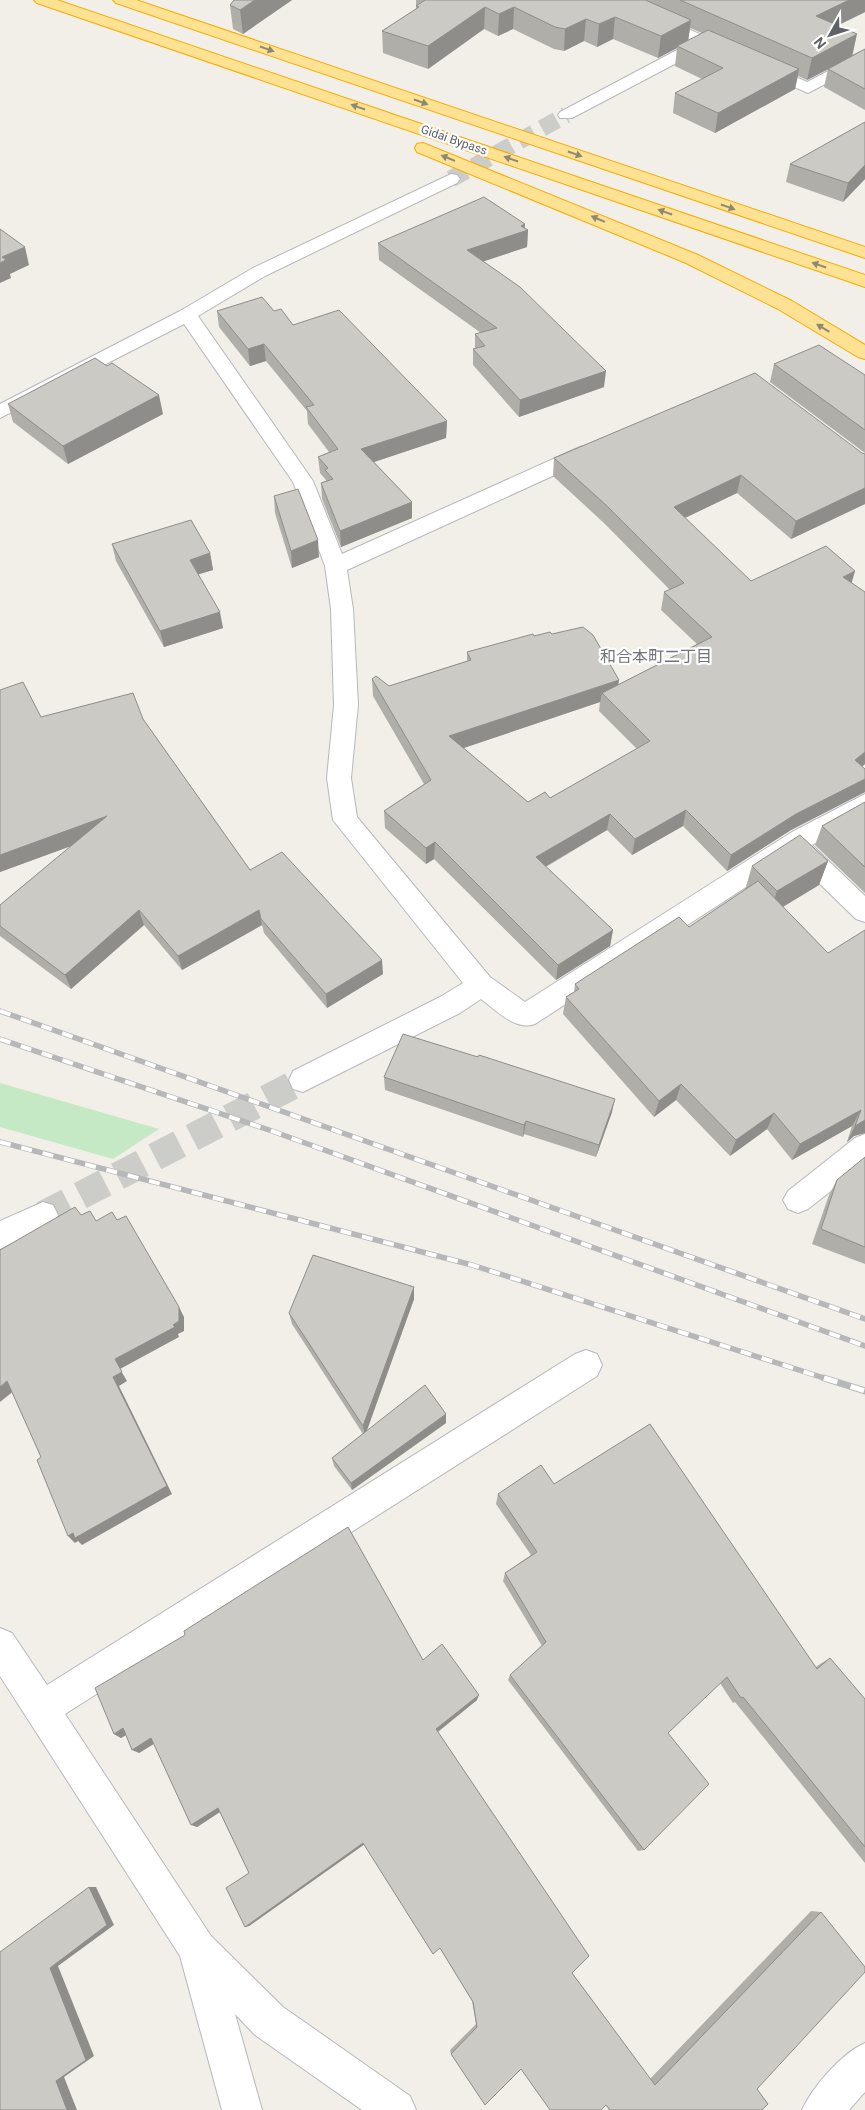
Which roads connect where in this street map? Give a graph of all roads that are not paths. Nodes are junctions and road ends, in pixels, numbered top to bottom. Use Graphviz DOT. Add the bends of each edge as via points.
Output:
graph roads {
  1 [pos="42,0"];
  2 [pos="121,0"];
  3 [pos="610,0"];
  4 [pos="157,12"];
  5 [pos="704,42"];
  6 [pos="865,57"];
  7 [pos="226,62"];
  8 [pos="436,90"];
  9 [pos="566,115"];
  10 [pos="451,179"];
  11 [pos="865,253"];
  12 [pos="865,281"];
  13 [pos="187,315"];
  14 [pos="865,353"];
  15 [pos="0,412"];
  16 [pos="609,442"];
  17 [pos="336,566"];
  18 [pos="865,803"];
  19 [pos="795,844"];
  20 [pos="865,912"];
  21 [pos="481,985"];
  22 [pos="303,1080"];
  23 [pos="865,1147"];
  24 [pos="798,1200"];
  25 [pos="43,1215"];
  26 [pos="0,1235"];
  27 [pos="586,1365"];
  28 [pos="0,1645"];
  29 [pos="41,1709"];
  30 [pos="198,1949"];
  31 [pos="865,2063"];
  32 [pos="242,2110"];
  33 [pos="396,2110"];
  34 [pos="822,2110"];
  1 -- 7 [label="highway, Gidai Bypass"];
  2 -- 4 [label="highway, Gidai Bypass"];
  3 -- 5 [label="street"];
  4 -- 8 [label="highway" via="184,10"];
  4 -- 11 [label="highway, Gidai Bypass, one-way"];
  5 -- 6 [label="street" via="808,88"];
  5 -- 9 [label="street"];
  12 -- 7 [label="highway, Gidai Bypass, one-way"];
  14 -- 7 [label="highway, one-way" via="785,305 692,258 241,77"];
  10 -- 13 [label="street" via="259,272"];
  13 -- 15 [label="street"];
  13 -- 17 [label="street" via="302,481"];
  16 -- 17 [label="street"];
  17 -- 21 [label="street" via="342,610 346,705 339,778 345,820"];
  18 -- 19 [label="street"];
  19 -- 20 [label="street"];
  19 -- 21 [label="street" via="525,1016"];
  21 -- 22 [label="street" via="450,1005"];
  23 -- 24 [label="street"];
  25 -- 26 [label="street"];
  27 -- 29 [label="street"];
  28 -- 29 [label="street"];
  29 -- 30 [label="street"];
  30 -- 32 [label="street"];
  30 -- 33 [label="street" via="269,2021"];
  31 -- 34 [label="street"];
}
